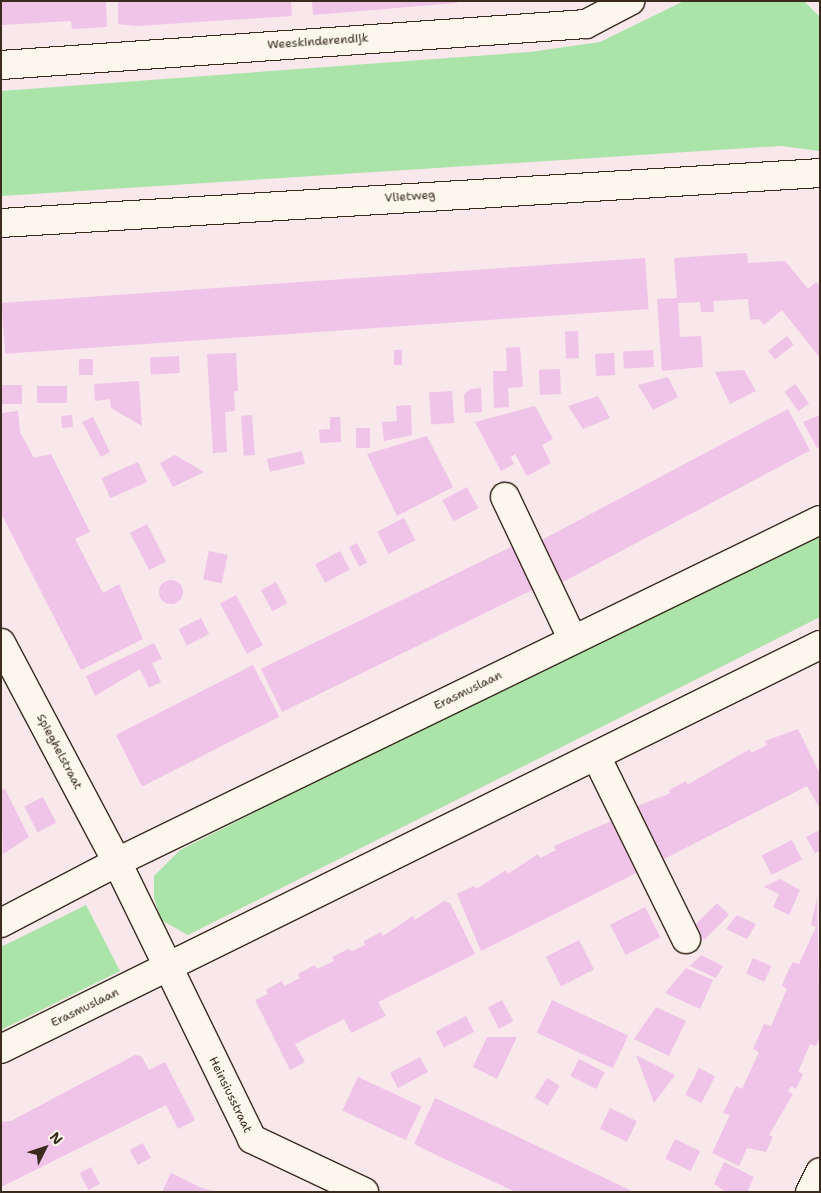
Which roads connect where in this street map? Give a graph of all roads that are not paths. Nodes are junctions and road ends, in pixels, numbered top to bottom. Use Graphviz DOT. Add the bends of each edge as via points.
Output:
graph roads {
  1 [pos="630,1"];
  2 [pos="1,65"];
  3 [pos="820,173"];
  4 [pos="1,223"];
  5 [pos="505,497"];
  6 [pos="820,520"];
  7 [pos="573,640"];
  8 [pos="1,643"];
  9 [pos="819,647"];
  10 [pos="9,676"];
  11 [pos="596,756"];
  12 [pos="117,862"];
  13 [pos="1,923"];
  14 [pos="686,939"];
  15 [pos="168,967"];
  16 [pos="1,1049"];
  17 [pos="820,1172"];
  18 [pos="364,1192"];
  19 [pos="810,1192"];
  1 -- 2 [label="street, Weeskinderendijk" via="586,24"];
  3 -- 4 [label="street, Vlietweg"];
  5 -- 7 [label="street"];
  6 -- 7 [label="street, Erasmuslaan"];
  7 -- 12 [label="street, Erasmuslaan"];
  8 -- 10 [label="street, Spieghelstraat"];
  9 -- 11 [label="street, Erasmuslaan"];
  10 -- 12 [label="street, Spieghelstraat"];
  11 -- 14 [label="street"];
  11 -- 15 [label="street, Erasmuslaan"];
  12 -- 13 [label="street, Erasmuslaan"];
  12 -- 15 [label="street"];
  15 -- 16 [label="street, Erasmuslaan"];
  15 -- 18 [label="street, Heinsiusstraat" via="252,1139"];
  17 -- 19 [label="street"];
}
